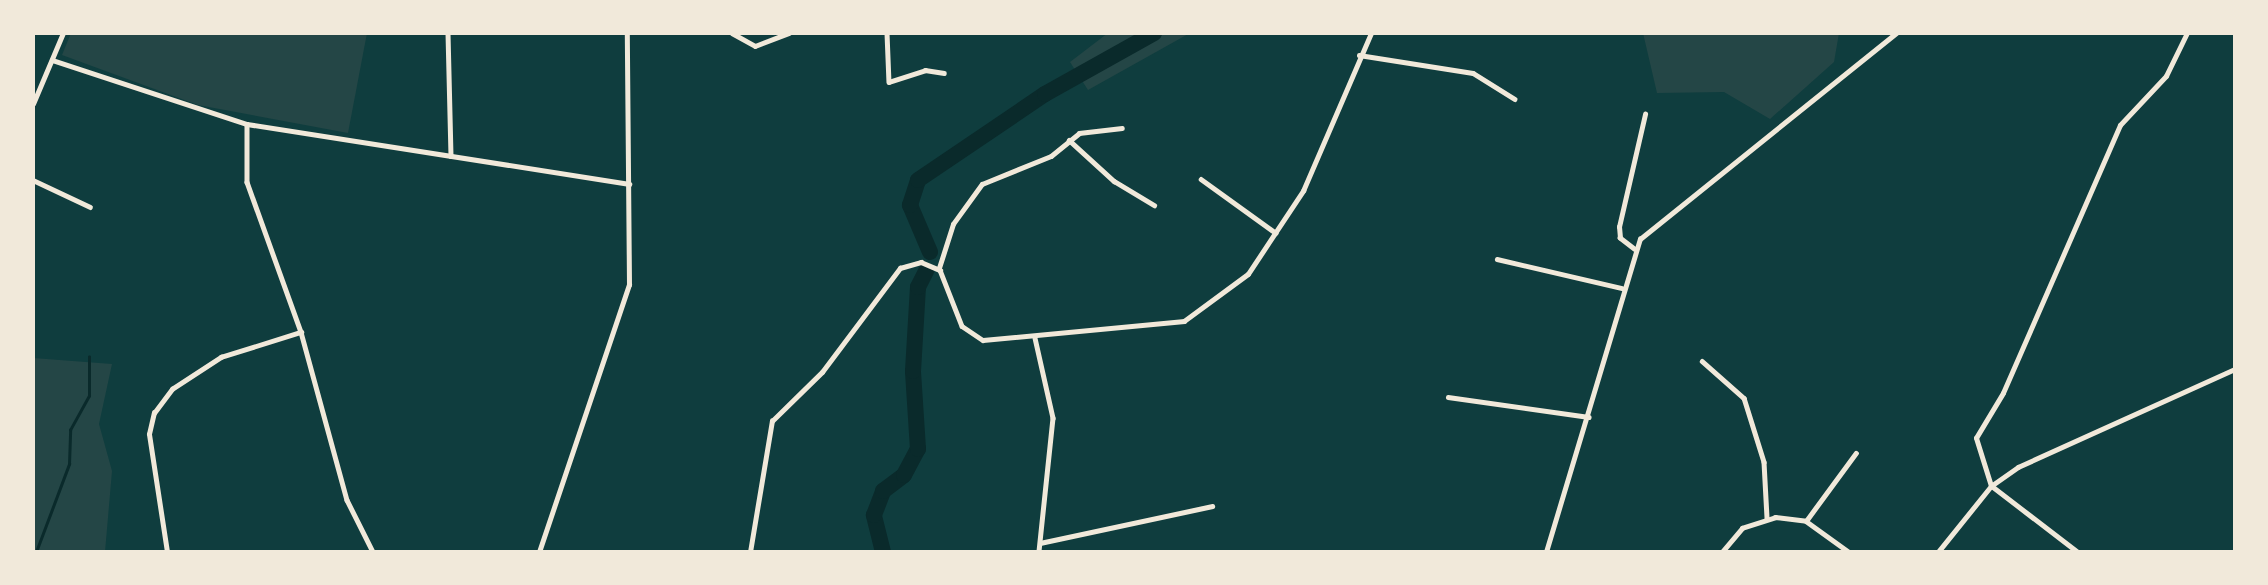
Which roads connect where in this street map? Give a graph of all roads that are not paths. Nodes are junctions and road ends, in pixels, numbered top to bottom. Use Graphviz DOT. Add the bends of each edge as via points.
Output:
graph roads {
  1 [pos="63,33"];
  2 [pos="448,33"];
  3 [pos="627,33"];
  4 [pos="732,33"];
  5 [pos="789,33"];
  6 [pos="887,33"];
  7 [pos="1371,33"];
  8 [pos="1896,33"];
  9 [pos="2187,33"];
  10 [pos="1359,55"];
  11 [pos="52,60"];
  12 [pos="943,73"];
  13 [pos="1515,99"];
  14 [pos="33,104"];
  15 [pos="1645,114"];
  16 [pos="247,124"];
  17 [pos="1122,128"];
  18 [pos="1069,140"];
  19 [pos="451,156"];
  20 [pos="1201,179"];
  21 [pos="33,180"];
  22 [pos="629,184"];
  23 [pos="1154,205"];
  24 [pos="90,207"];
  25 [pos="1276,233"];
  26 [pos="1634,248"];
  27 [pos="1497,259"];
  28 [pos="939,268"];
  29 [pos="1622,288"];
  30 [pos="301,332"];
  31 [pos="1035,338"];
  32 [pos="1702,361"];
  33 [pos="2235,369"];
  34 [pos="1448,397"];
  35 [pos="1589,417"];
  36 [pos="1856,453"];
  37 [pos="1991,486"];
  38 [pos="1212,506"];
  39 [pos="1767,517"];
  40 [pos="1806,521"];
  41 [pos="1040,543"];
  42 [pos="167,552"];
  43 [pos="373,552"];
  44 [pos="539,552"];
  45 [pos="750,552"];
  46 [pos="1039,552"];
  47 [pos="1546,552"];
  48 [pos="1722,552"];
  49 [pos="1849,552"];
  50 [pos="1938,552"];
  51 [pos="2077,552"];
  1 -- 11 [label="street"];
  2 -- 19 [label="street"];
  3 -- 22 [label="street"];
  4 -- 5 [label="street" via="755,46"];
  6 -- 12 [label="street" via="889,82 925,70"];
  7 -- 10 [label="street"];
  8 -- 26 [label="street" via="1648,230"];
  9 -- 37 [label="street" via="2166,76 2120,125 2003,393 1980,430 1976,452"];
  10 -- 13 [label="street" via="1473,73"];
  10 -- 25 [label="street" via="1307,184"];
  11 -- 14 [label="street"];
  11 -- 16 [label="street"];
  15 -- 26 [label="street" via="1619,227 1620,238"];
  16 -- 19 [label="street"];
  16 -- 30 [label="street" via="247,182"];
  17 -- 18 [label="street" via="1083,132"];
  18 -- 23 [label="street" via="1114,181"];
  18 -- 28 [label="street" via="1051,156 982,184 953,224"];
  19 -- 22 [label="street"];
  20 -- 25 [label="street"];
  21 -- 24 [label="street"];
  22 -- 44 [label="street" via="626,300"];
  25 -- 31 [label="street" via="1238,284 1184,321"];
  26 -- 29 [label="street"];
  27 -- 29 [label="street"];
  28 -- 31 [label="street" via="972,335 991,342"];
  28 -- 45 [label="street" via="915,262 900,268 822,372 776,414 767,435"];
  29 -- 35 [label="street"];
  30 -- 42 [label="street" via="221,357 172,389 154,413 149,434"];
  30 -- 43 [label="street" via="345,492"];
  31 -- 41 [label="street" via="1053,418"];
  32 -- 39 [label="street" via="1742,392 1764,462"];
  33 -- 37 [label="street"];
  34 -- 35 [label="street"];
  35 -- 47 [label="street"];
  36 -- 40 [label="street"];
  37 -- 50 [label="street"];
  37 -- 51 [label="street"];
  38 -- 41 [label="street"];
  39 -- 40 [label="street"];
  39 -- 48 [label="street" via="1736,533"];
  40 -- 49 [label="street"];
  41 -- 46 [label="street"];
}
